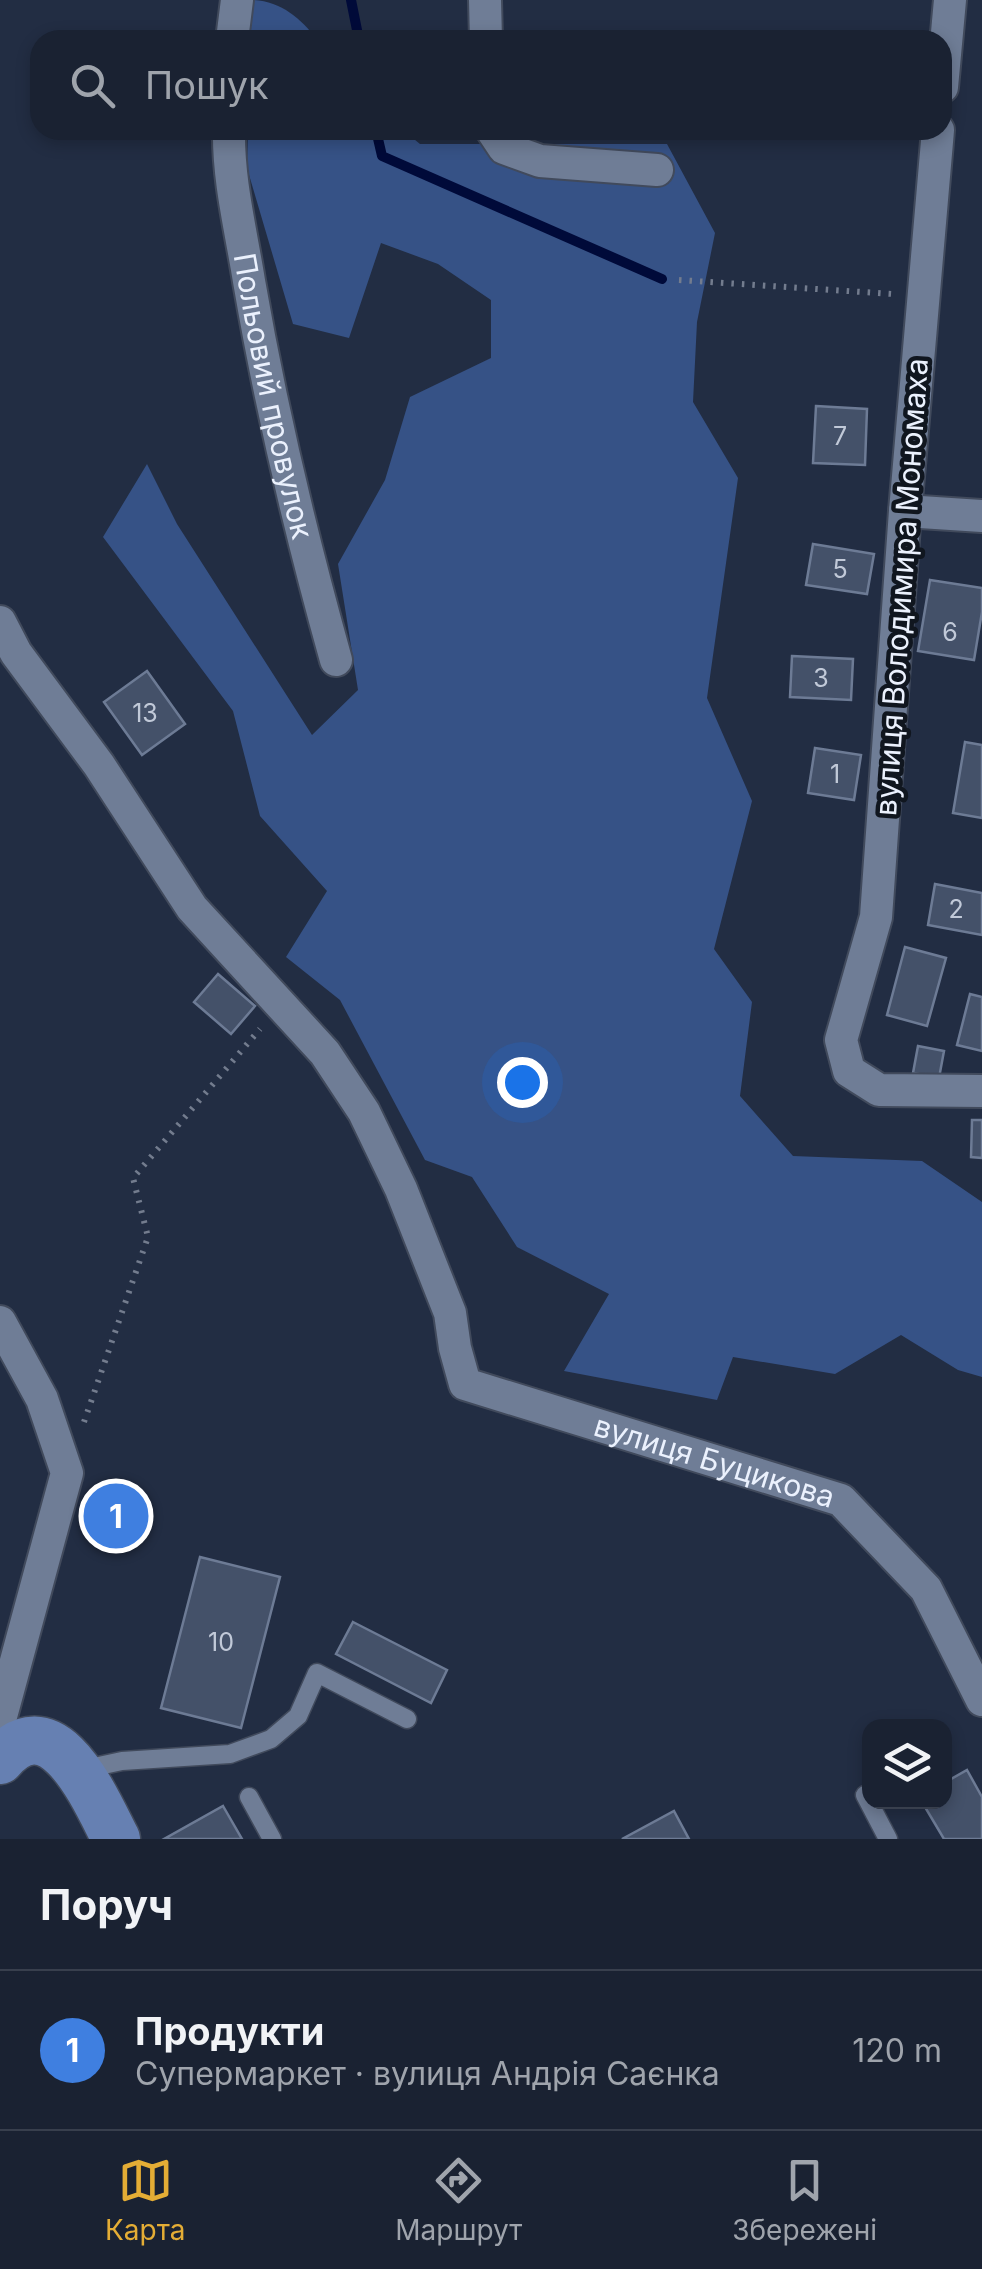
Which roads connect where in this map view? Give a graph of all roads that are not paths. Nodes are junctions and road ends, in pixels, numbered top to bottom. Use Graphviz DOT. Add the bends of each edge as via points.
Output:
graph roads {
  1 [pos="237,0"];
  2 [pos="485,0"];
  3 [pos="950,0"];
  4 [pos="233,30"];
  5 [pos="486,30"];
  6 [pos="947,30"];
  7 [pos="229,140"];
  8 [pos="499,140"];
  9 [pos="937,140"];
  10 [pos="658,170"];
  11 [pos="905,511"];
  12 [pos="982,516"];
  13 [pos="0,622"];
  14 [pos="336,660"];
  15 [pos="982,1091"];
  16 [pos="0,1322"];
  17 [pos="982,1700"];
  18 [pos="407,1718"];
  19 [pos="0,1720"];
  20 [pos="0,1760"];
  21 [pos="80,1770"];
  22 [pos="249,1797"];
  23 [pos="872,1809"];
  24 [pos="116,1839"];
  25 [pos="272,1839"];
  26 [pos="888,1839"];
  1 -- 4 [label="street"];
  2 -- 5 [label="street"];
  3 -- 6 [label="street"];
  7 -- 14 [label="street, Польовий провулок" via="254,312 300,532"];
  8 -- 10 [label="street" via="540,162"];
  9 -- 11 [label="street, вулиця Володимира Мономаха"];
  11 -- 12 [label="street"];
  11 -- 15 [label="street, вулиця Володимира Мономаха" via="876,917 841,1040 849,1071 879,1090"];
  13 -- 17 [label="street, вулиця Буцикова" via="192,908 325,1053 364,1112 450,1313 466,1384 841,1500 926,1589"];
  16 -- 19 [label="street" via="42,1399 66,1473"];
  18 -- 21 [label="lane" via="317,1673 298,1716 271,1739 230,1754"];
  20 -- 21 [label="street" via="31,1741 56,1747"];
  21 -- 24 [label="street"];
  22 -- 25 [label="lane"];
  23 -- 26 [label="lane"];
}
